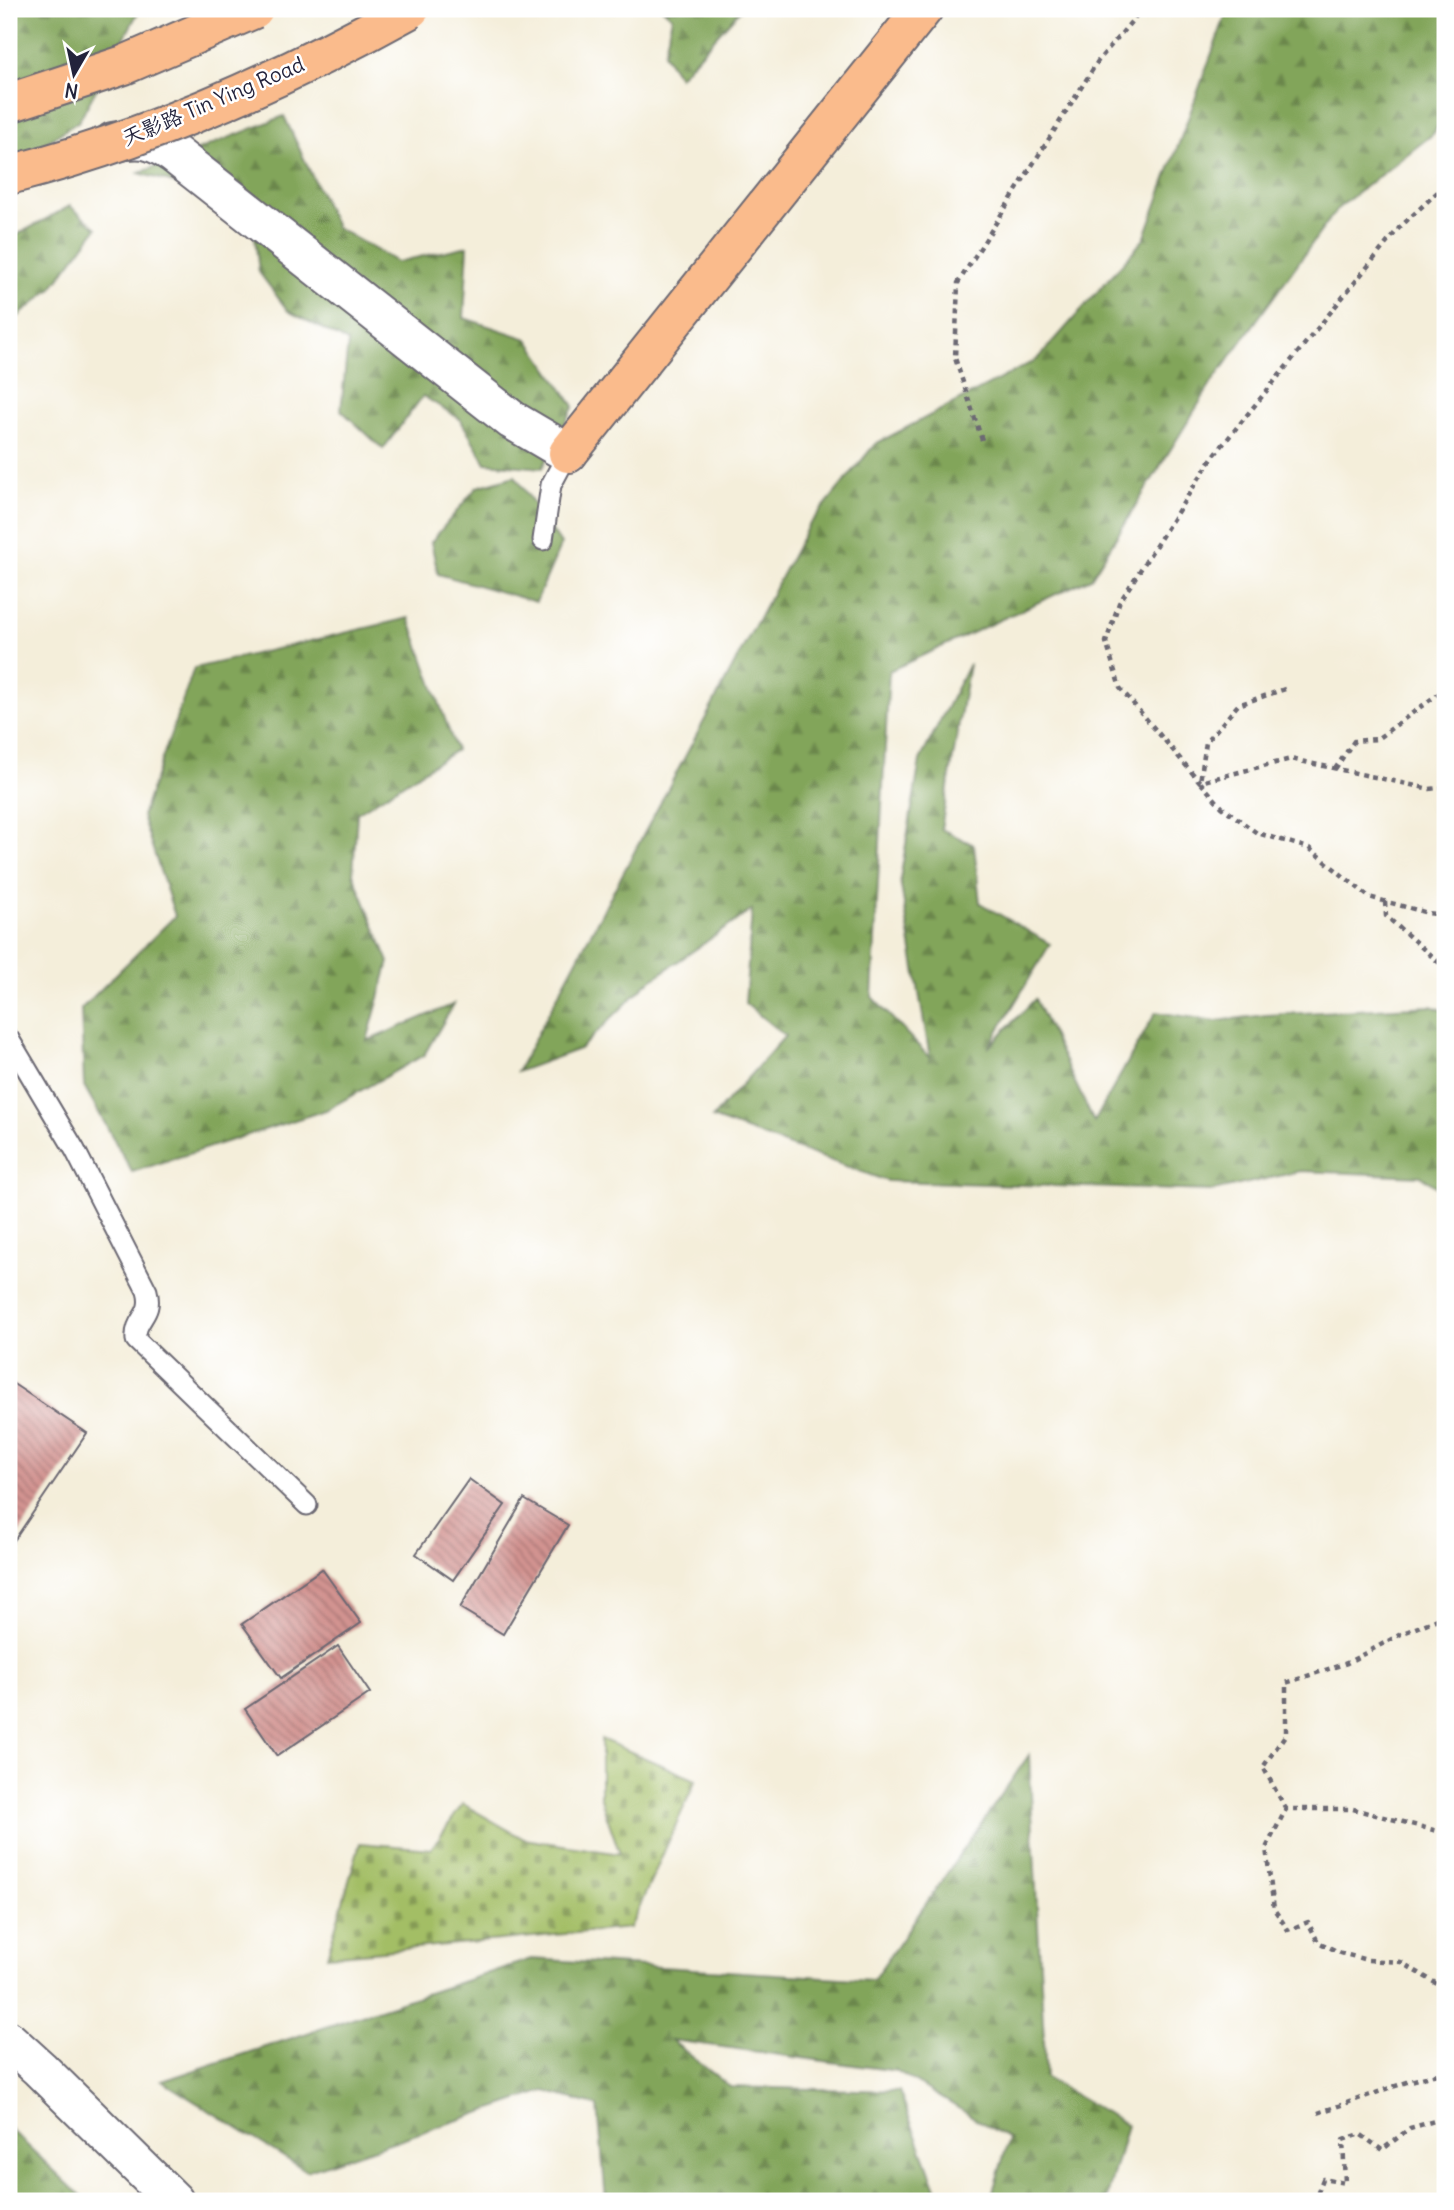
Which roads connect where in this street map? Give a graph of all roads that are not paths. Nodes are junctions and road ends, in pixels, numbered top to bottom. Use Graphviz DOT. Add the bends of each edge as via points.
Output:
graph roads {
  1 [pos="254,9"];
  2 [pos="410,9"];
  3 [pos="923,9"];
  4 [pos="9,103"];
  5 [pos="9,175"];
  6 [pos="9,195"];
  7 [pos="569,453"];
  8 [pos="543,540"];
  9 [pos="9,1039"];
  10 [pos="307,1505"];
  11 [pos="9,2041"];
  12 [pos="174,2201"];
  1 -- 4 [label="main road, bridge" via="124,65"];
  2 -- 5 [label="main road, 天影路 Tin Ying Road, bridge" via="235,95 135,136"];
  3 -- 7 [label="main road"];
  6 -- 7 [label="street" via="101,144 131,138 155,141 512,420"];
  7 -- 8 [label="lane" via="551,485"];
  9 -- 10 [label="lane" via="75,1150 147,1291 148,1311 138,1325 136,1340"];
  11 -- 12 [label="street"];
}
